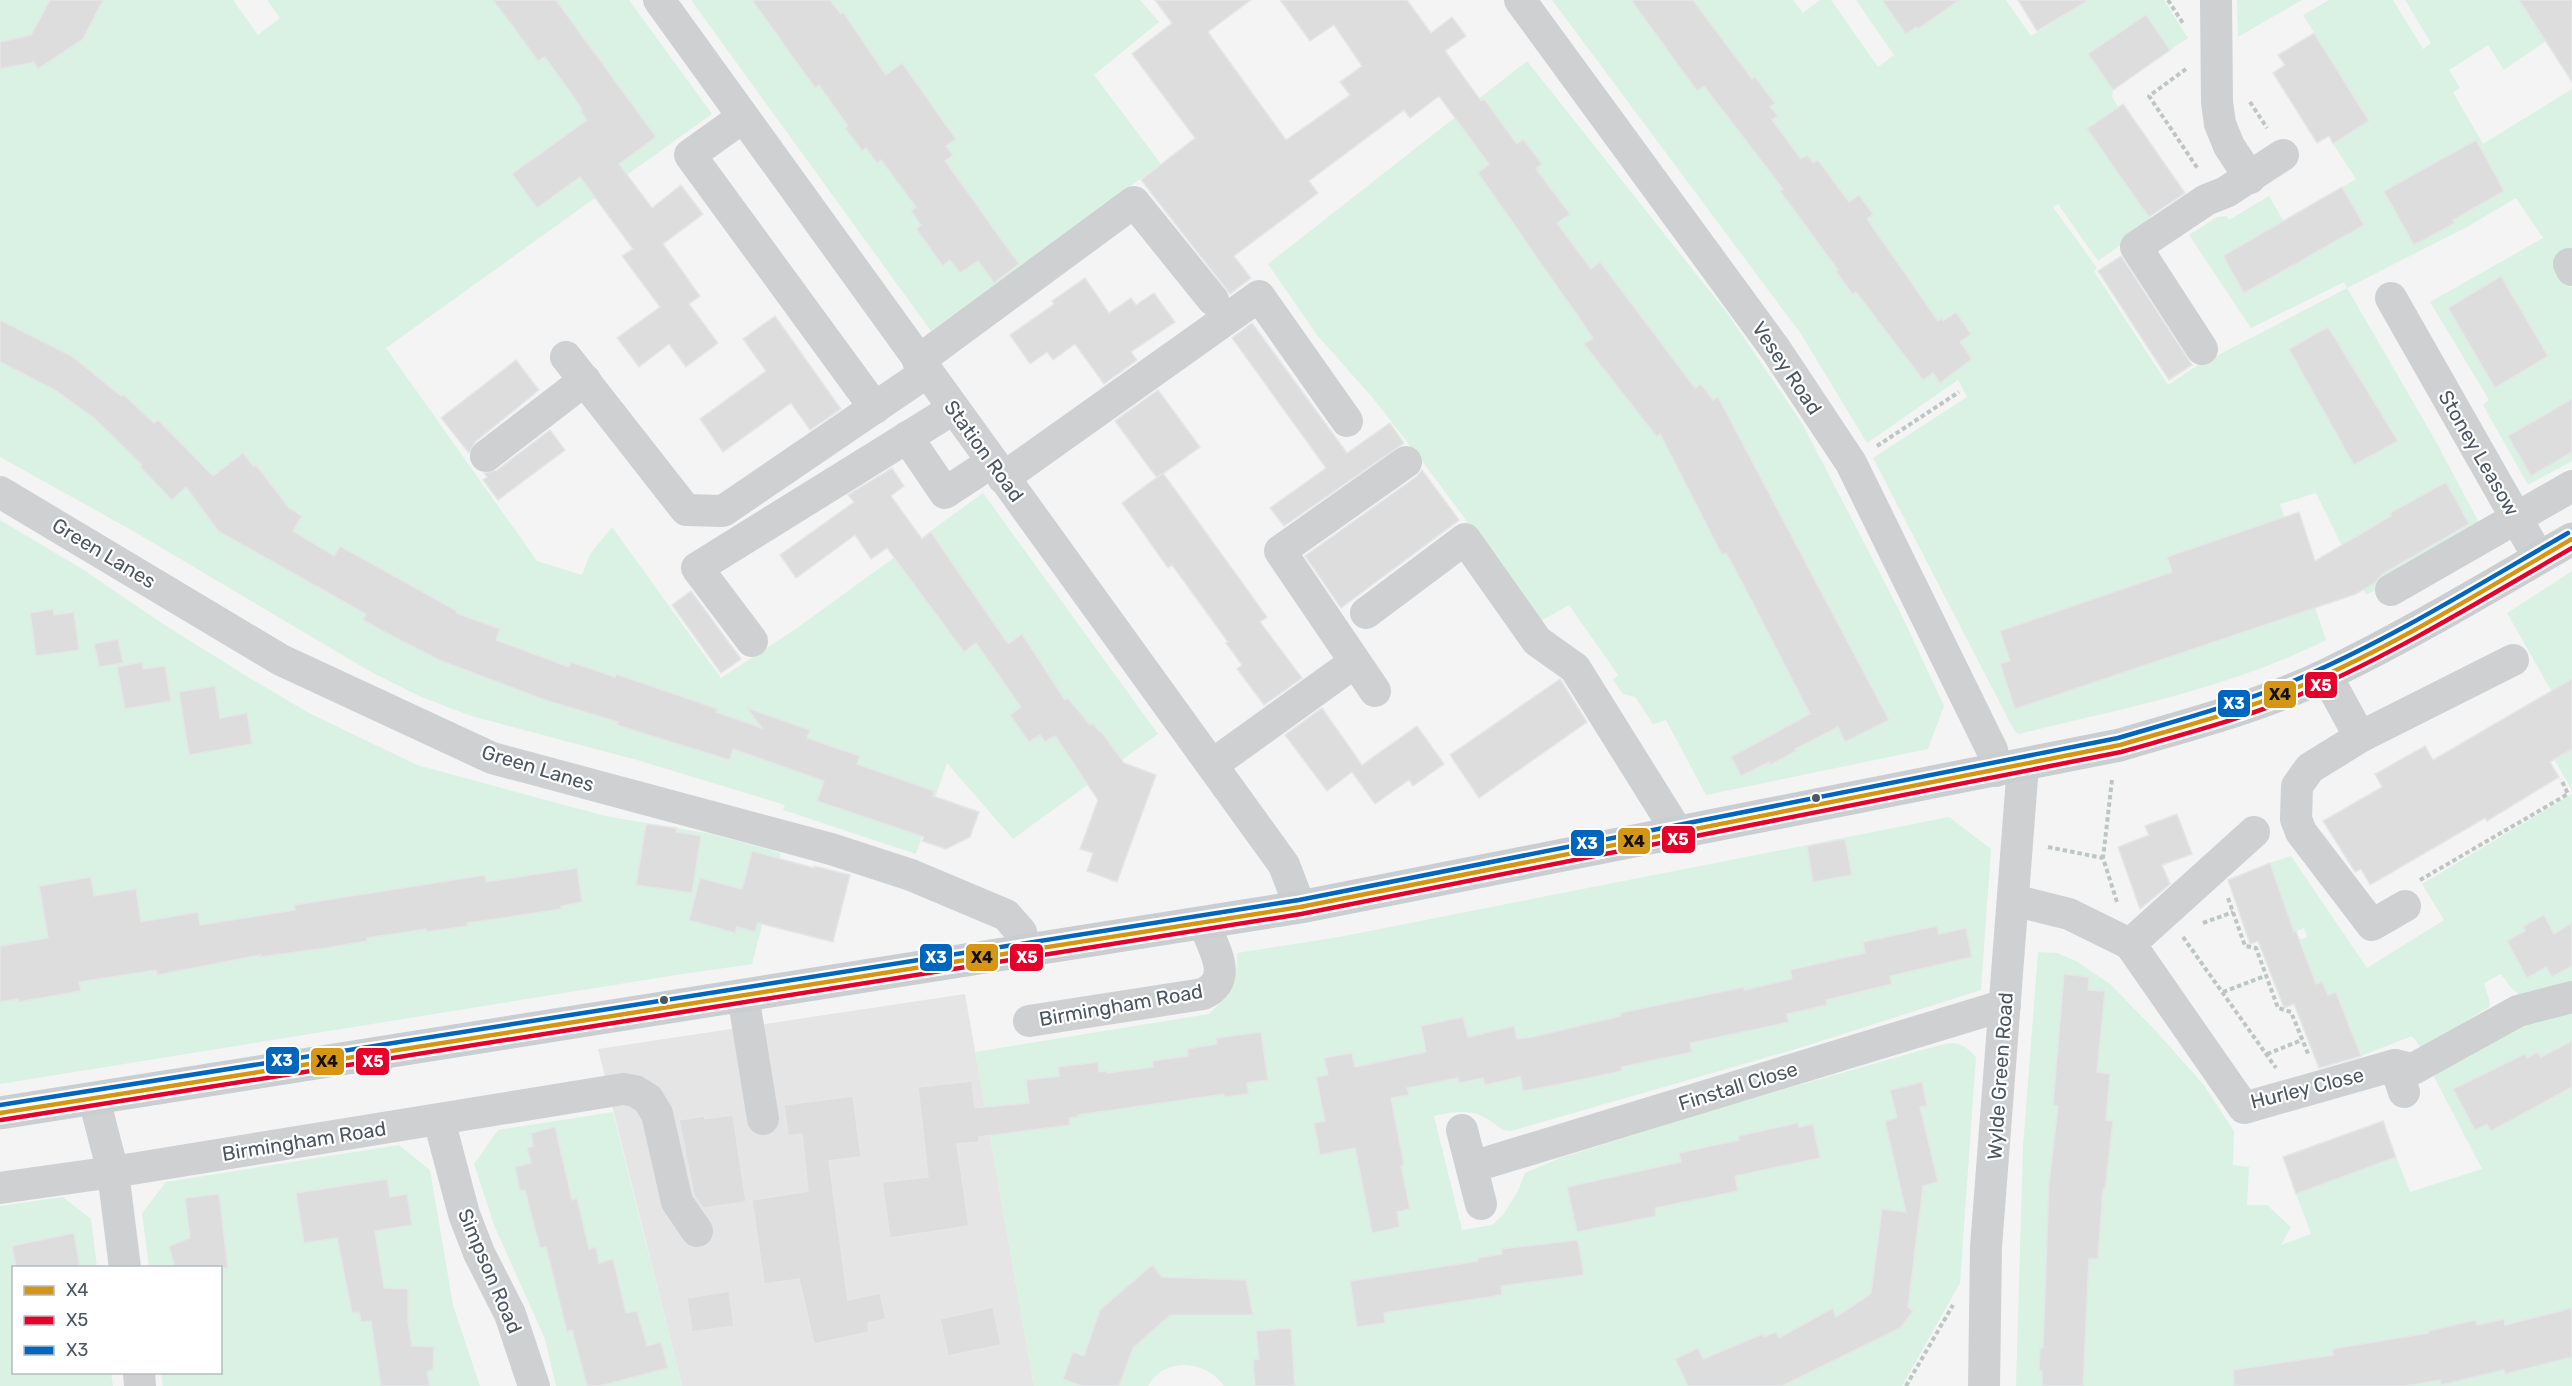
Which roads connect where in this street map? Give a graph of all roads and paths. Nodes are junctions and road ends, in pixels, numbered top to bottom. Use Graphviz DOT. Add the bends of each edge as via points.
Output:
graph roads {
  1 [pos="659,0"];
  2 [pos="1521,0"];
  3 [pos="2216,0"];
  4 [pos="2194,62"];
  5 [pos="743,117"];
  6 [pos="2283,155"];
  7 [pos="2231,189"];
  8 [pos="2391,298"];
  9 [pos="1213,300"];
  10 [pos="2202,349"];
  11 [pos="922,367"];
  12 [pos="1959,392"];
  13 [pos="875,408"];
  14 [pos="953,409"];
  15 [pos="1347,421"];
  16 [pos="908,437"];
  17 [pos="486,456"];
  18 [pos="1406,462"];
  19 [pos="1851,463"];
  20 [pos="998,470"];
  21 [pos="2572,486"];
  22 [pos="0,492"];
  23 [pos="2517,519"];
  24 [pos="2572,539"];
  25 [pos="2539,558"];
  26 [pos="2391,590"];
  27 [pos="1366,613"];
  28 [pos="752,640"];
  29 [pos="2513,660"];
  30 [pos="1355,662"];
  31 [pos="2326,675"];
  32 [pos="1375,691"];
  33 [pos="2360,737"];
  34 [pos="2120,745"];
  35 [pos="1212,765"];
  36 [pos="2010,768"];
  37 [pos="2561,779"];
  38 [pos="2254,832"];
  39 [pos="1678,833"];
  40 [pos="2017,840"];
  41 [pos="2103,858"];
  42 [pos="2217,866"];
  43 [pos="2013,900"];
  44 [pos="2404,906"];
  45 [pos="1300,908"];
  46 [pos="2233,912"];
  47 [pos="2173,922"];
  48 [pos="1204,923"];
  49 [pos="2130,944"];
  50 [pos="1025,952"];
  51 [pos="2265,976"];
  52 [pos="2223,992"];
  53 [pos="742,995"];
  54 [pos="2572,997"];
  55 [pos="2005,1005"];
  56 [pos="1029,1021"];
  57 [pos="2302,1040"];
  58 [pos="2267,1054"];
  59 [pos="2308,1090"];
  60 [pos="94,1099"];
  61 [pos="0,1113"];
  62 [pos="763,1119"];
  63 [pos="439,1120"];
  64 [pos="1462,1130"];
  65 [pos="1472,1167"];
  66 [pos="113,1172"];
  67 [pos="0,1188"];
  68 [pos="1481,1204"];
  69 [pos="697,1231"];
  70 [pos="125,1266"];
  71 [pos="1958,1297"];
  72 [pos="534,1386"];
  73 [pos="1906,1386"];
  74 [pos="1984,1386"];
  1 -- 5 [label="street, Station Road"];
  2 -- 19 [label="street, Vesey Road" via="1776,350"];
  3 -- 7 [label="street" via="2217,102 2229,146"];
  4 -- 7 [label="path" via="2149,96"];
  5 -- 11 [label="street, Station Road"];
  5 -- 13 [label="street" via="690,155"];
  6 -- 7 [label="street"];
  7 -- 10 [label="street" via="2206,200 2136,247"];
  8 -- 23 [label="street, Stoney Leasow" via="2411,353"];
  9 -- 11 [label="street" via="1134,202"];
  11 -- 13 [label="street"];
  11 -- 14 [label="street, Station Road"];
  12 -- 19 [label="path"];
  13 -- 17 [label="street" via="723,511 686,510 576,369"];
  14 -- 16 [label="street"];
  14 -- 20 [label="street, Station Road"];
  15 -- 20 [label="street" via="1259,296"];
  16 -- 20 [label="street" via="945,493"];
  16 -- 28 [label="street" via="697,568"];
  18 -- 30 [label="street" via="1280,551"];
  19 -- 36 [label="street, Vesey Road" via="1992,750"];
  20 -- 35 [label="street, Station Road"];
  21 -- 23 [label="street"];
  22 -- 50 [label="street, Green Lanes" via="281,660 492,758 831,849 911,875 1006,915 1021,933"];
  23 -- 25 [label="street, Stoney Leasow"];
  23 -- 26 [label="street"];
  24 -- 25 [label="main road"];
  25 -- 31 [label="main road"];
  27 -- 39 [label="street" via="1465,539 1537,641 1575,668"];
  29 -- 33 [label="street"];
  30 -- 32 [label="street"];
  30 -- 35 [label="street"];
  31 -- 33 [label="street"];
  31 -- 34 [label="main road" via="2223,715"];
  33 -- 44 [label="street" via="2310,768 2297,786 2296,819 2301,832 2372,925"];
  34 -- 36 [label="main road"];
  34 -- 41 [label="path" via="2127,770 2113,775"];
  35 -- 45 [label="street, Station Road" via="1284,865"];
  36 -- 39 [label="main road"];
  36 -- 40 [label="street, Wylde Green Road"];
  37 -- 44 [label="path" via="2568,794 2397,894"];
  38 -- 42 [label="street"];
  39 -- 45 [label="main road"];
  40 -- 41 [label="path"];
  40 -- 43 [label="street, Wylde Green Road"];
  41 -- 49 [label="path"];
  42 -- 46 [label="path"];
  42 -- 47 [label="street"];
  43 -- 49 [label="street, Hurley Close" via="2069,914"];
  43 -- 55 [label="street, Wylde Green Road"];
  45 -- 48 [label="main road"];
  46 -- 47 [label="path"];
  46 -- 51 [label="path" via="2245,946 2256,948"];
  47 -- 49 [label="street"];
  47 -- 52 [label="path"];
  48 -- 50 [label="main road"];
  48 -- 56 [label="street, Birmingham Road" via="1221,969 1214,989 1203,994"];
  49 -- 59 [label="street, Hurley Close" via="2244,1108"];
  50 -- 53 [label="main road"];
  51 -- 52 [label="path"];
  51 -- 57 [label="path" via="2278,1008 2291,1012"];
  52 -- 58 [label="path"];
  53 -- 60 [label="main road"];
  53 -- 62 [label="street"];
  54 -- 59 [label="street, Hurley Close" via="2518,1011 2399,1079"];
  55 -- 65 [label="street, Finstall Close"];
  55 -- 74 [label="street, Wylde Green Road" via="1986,1247"];
  57 -- 58 [label="path"];
  57 -- 59 [label="path"];
  58 -- 59 [label="path"];
  60 -- 61 [label="main road"];
  60 -- 66 [label="street"];
  63 -- 66 [label="street, Birmingham Road"];
  63 -- 69 [label="street, Birmingham Road" via="623,1089 635,1091 648,1099 657,1114 678,1202"];
  63 -- 72 [label="street, Simpson Road" via="464,1214 510,1314"];
  64 -- 65 [label="street"];
  65 -- 68 [label="street"];
  66 -- 67 [label="street, Birmingham Road"];
  66 -- 70 [label="street"];
  71 -- 73 [label="path"];
}
